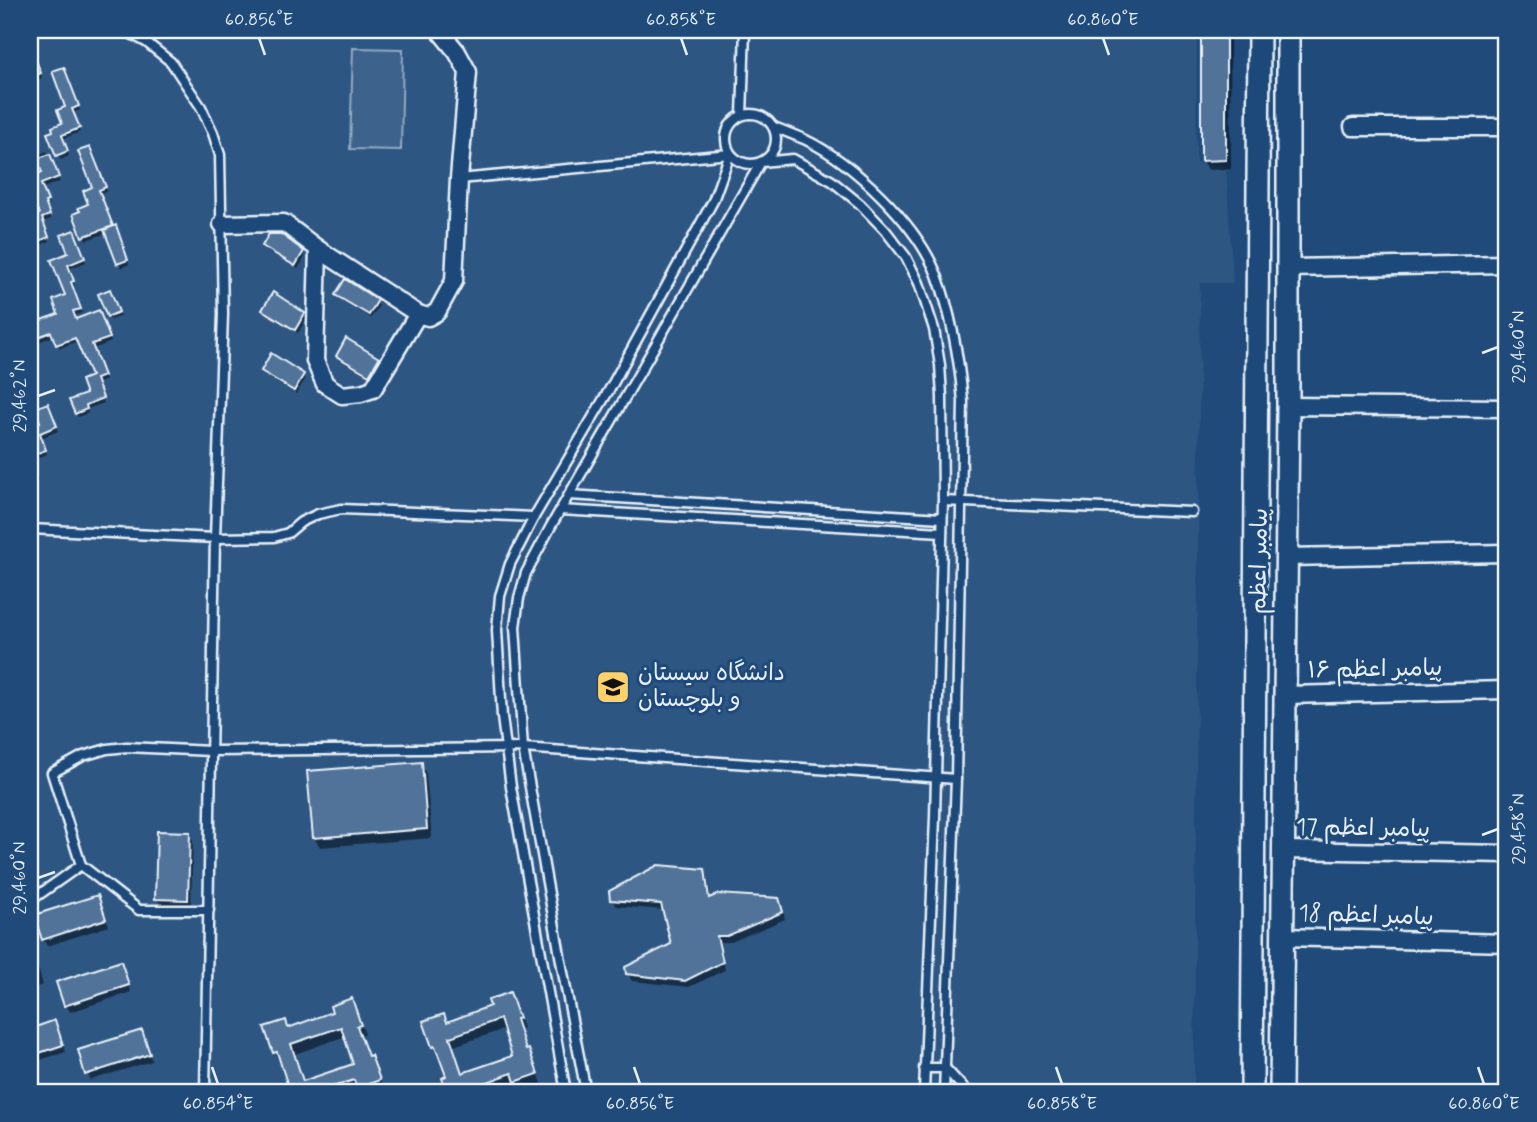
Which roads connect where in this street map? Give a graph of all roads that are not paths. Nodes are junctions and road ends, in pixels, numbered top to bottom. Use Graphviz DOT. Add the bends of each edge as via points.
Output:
graph roads {
  1 [pos="124,30"];
  2 [pos="439,30"];
  3 [pos="745,30"];
  4 [pos="1259,30"];
  5 [pos="1288,30"];
  6 [pos="742,115"];
  7 [pos="774,127"];
  8 [pos="1353,127"];
  9 [pos="1507,127"];
  10 [pos="730,154"];
  11 [pos="761,162"];
  12 [pos="459,179"];
  13 [pos="222,223"];
  14 [pos="318,249"];
  15 [pos="1507,264"];
  16 [pos="1287,268"];
  17 [pos="418,314"];
  18 [pos="1288,406"];
  19 [pos="1507,408"];
  20 [pos="569,495"];
  21 [pos="943,501"];
  22 [pos="961,502"];
  23 [pos="560,510"];
  24 [pos="1192,512"];
  25 [pos="534,517"];
  26 [pos="942,518"];
  27 [pos="30,529"];
  28 [pos="942,532"];
  29 [pos="215,538"];
  30 [pos="1507,553"];
  31 [pos="1285,557"];
  32 [pos="500,596"];
  33 [pos="519,598"];
  34 [pos="1507,690"];
  35 [pos="1284,695"];
  36 [pos="523,748"];
  37 [pos="506,749"];
  38 [pos="211,751"];
  39 [pos="935,777"];
  40 [pos="956,779"];
  41 [pos="1284,850"];
  42 [pos="1507,854"];
  43 [pos="81,865"];
  44 [pos="30,901"];
  45 [pos="209,910"];
  46 [pos="1283,937"];
  47 [pos="1507,943"];
  48 [pos="945,1068"];
  49 [pos="924,1069"];
  50 [pos="205,1092"];
  51 [pos="566,1092"];
  52 [pos="586,1092"];
  53 [pos="924,1092"];
  54 [pos="944,1092"];
  55 [pos="967,1092"];
  56 [pos="1252,1092"];
  57 [pos="1281,1092"];
  1 -- 13 [label="lane" via="171,62 201,107 220,155"];
  2 -- 12 [label="street" via="468,72"];
  3 -- 6 [label="lane"];
  4 -- 56 [label="main road, پیامبر اعظم"];
  5 -- 16 [label="main road, پیامبر اعظم"];
  6 -- 7 [label="lane" via="764,116"];
  6 -- 10 [label="lane" via="726,131"];
  7 -- 11 [label="lane" via="774,151"];
  7 -- 22 [label="lane" via="844,164 901,217 923,247 952,325 959,364 964,401"];
  8 -- 9 [label="street"];
  10 -- 11 [label="lane" via="744,163"];
  10 -- 12 [label="lane"];
  10 -- 25 [label="lane" via="713,201"];
  11 -- 20 [label="lane"];
  11 -- 21 [label="lane" via="793,159 832,181 860,204 906,257 934,329 940,365"];
  12 -- 17 [label="street" via="454,281 437,312 428,317"];
  13 -- 14 [label="street" via="284,223"];
  13 -- 29 [label="lane"];
  14 -- 17 [label="street"];
  14 -- 17 [label="street" via="315,361 325,384 342,395 373,389"];
  15 -- 16 [label="street"];
  16 -- 18 [label="main road, پیامبر اعظم"];
  18 -- 19 [label="street"];
  18 -- 31 [label="main road, پیامبر اعظم"];
  20 -- 23 [label="lane"];
  20 -- 26 [label="lane"];
  21 -- 22 [label="lane"];
  21 -- 26 [label="lane"];
  22 -- 24 [label="lane"];
  22 -- 40 [label="lane"];
  23 -- 28 [label="lane"];
  23 -- 33 [label="lane" via="526,573"];
  25 -- 29 [label="lane" via="341,509 318,514 274,537"];
  25 -- 32 [label="lane"];
  26 -- 28 [label="lane"];
  27 -- 29 [label="lane"];
  28 -- 39 [label="lane"];
  29 -- 38 [label="lane"];
  30 -- 31 [label="street"];
  31 -- 35 [label="main road, پیامبر اعظم"];
  32 -- 33 [label="lane"];
  32 -- 37 [label="lane" via="496,629"];
  33 -- 36 [label="lane" via="515,628"];
  34 -- 35 [label="street, پیامبر اعظم ۱۶"];
  35 -- 41 [label="main road, پیامبر اعظم"];
  36 -- 37 [label="lane"];
  36 -- 39 [label="lane"];
  36 -- 52 [label="lane"];
  37 -- 38 [label="lane"];
  37 -- 51 [label="lane"];
  38 -- 43 [label="lane" via="107,748 52,773"];
  38 -- 45 [label="lane"];
  39 -- 40 [label="lane"];
  39 -- 49 [label="lane"];
  40 -- 48 [label="lane"];
  41 -- 42 [label="street, پیامبر اعظم 17"];
  41 -- 46 [label="main road, پیامبر اعظم"];
  43 -- 44 [label="lane"];
  43 -- 45 [label="lane" via="139,910"];
  45 -- 50 [label="lane"];
  46 -- 47 [label="street, پیامبر اعظم 18"];
  46 -- 57 [label="main road, پیامبر اعظم"];
  48 -- 49 [label="lane"];
  48 -- 54 [label="lane"];
  48 -- 55 [label="lane"];
  49 -- 53 [label="lane"];
}
